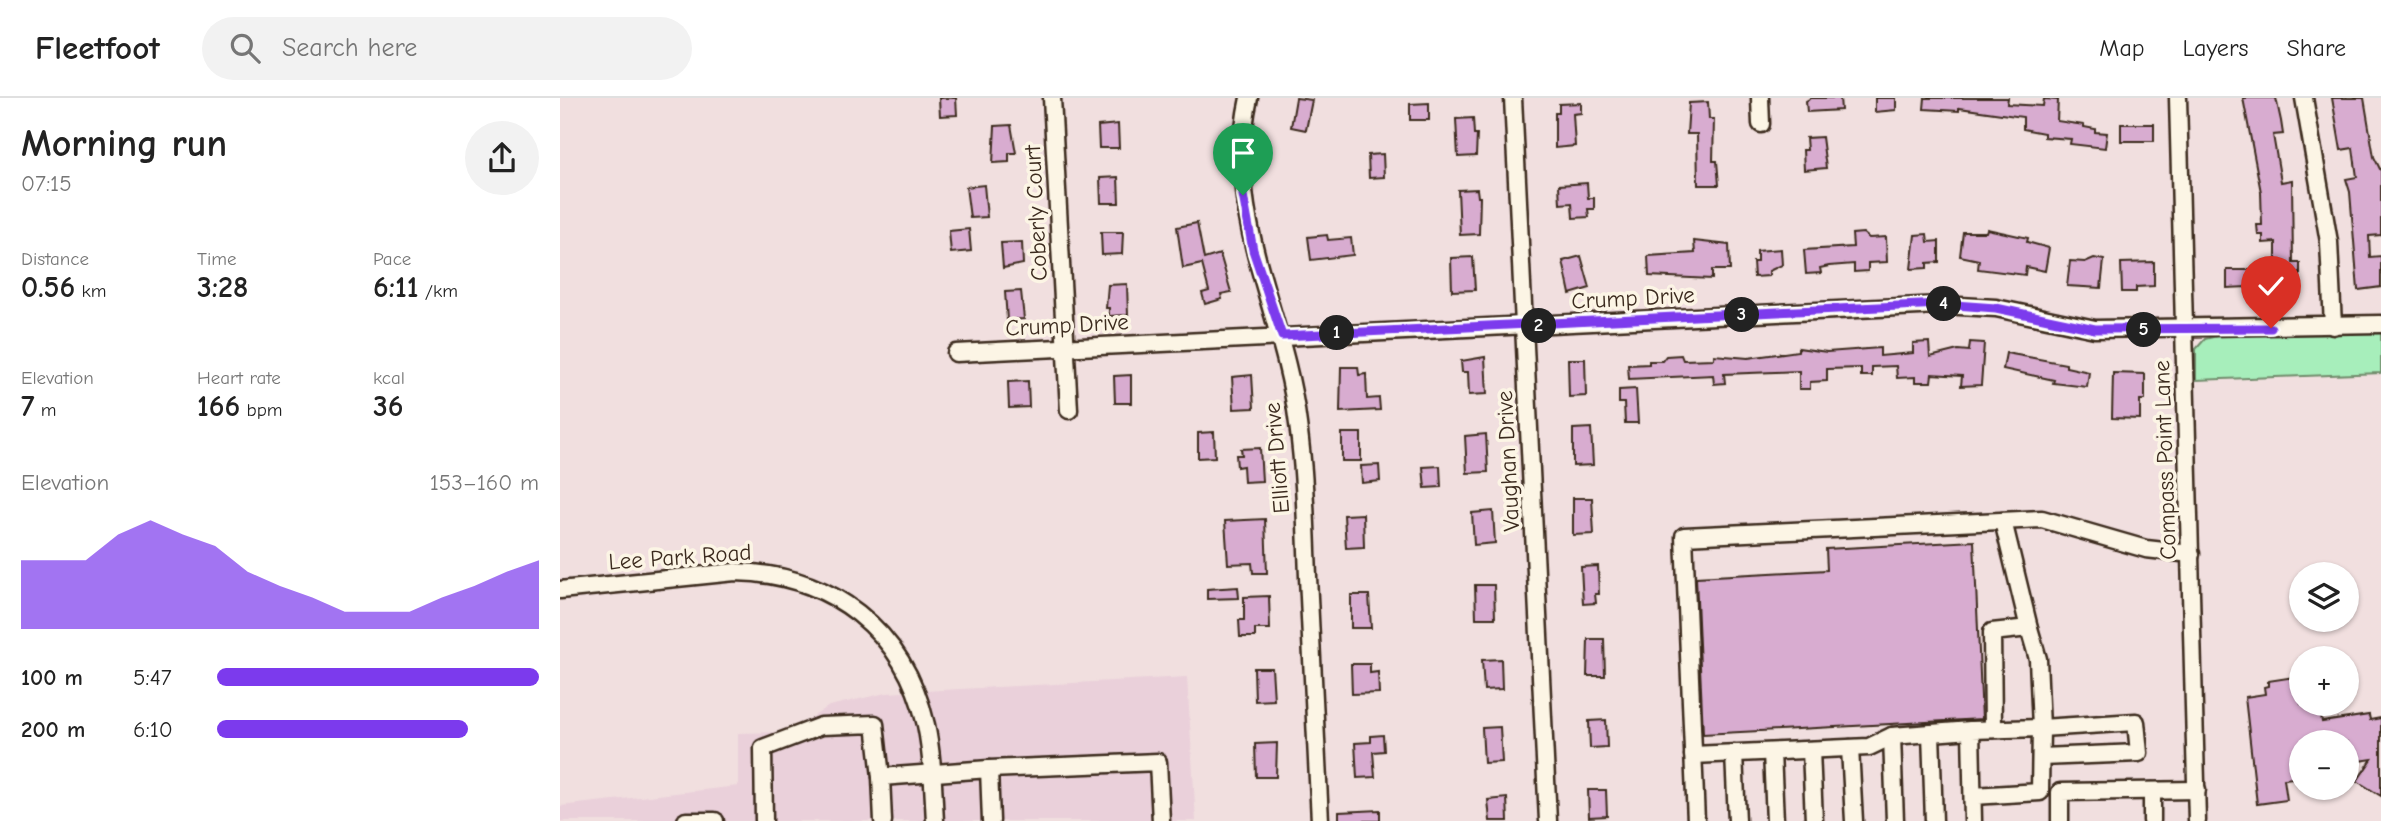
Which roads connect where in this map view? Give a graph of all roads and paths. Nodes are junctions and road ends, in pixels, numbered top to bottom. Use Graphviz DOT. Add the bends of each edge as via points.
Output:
graph roads {
  1 [pos="1052,98"];
  2 [pos="1249,98"];
  3 [pos="1513,98"];
  4 [pos="1760,98"];
  5 [pos="2178,98"];
  6 [pos="2304,98"];
  7 [pos="1761,124"];
  8 [pos="2381,324"];
  9 [pos="1524,326"];
  10 [pos="2333,326"];
  11 [pos="2185,330"];
  12 [pos="1282,336"];
  13 [pos="1066,348"];
  14 [pos="957,352"];
  15 [pos="1069,410"];
  16 [pos="2003,521"];
  17 [pos="2190,554"];
  18 [pos="560,590"];
  19 [pos="2029,628"];
  20 [pos="2041,728"];
  21 [pos="1993,729"];
  22 [pos="1971,730"];
  23 [pos="1931,733"];
  24 [pos="1892,736"];
  25 [pos="1850,748"];
  26 [pos="1811,750"];
  27 [pos="1772,752"];
  28 [pos="1734,754"];
  29 [pos="1693,755"];
  30 [pos="2041,757"];
  31 [pos="989,769"];
  32 [pos="932,772"];
  33 [pos="881,776"];
  34 [pos="2197,790"];
  35 [pos="2152,791"];
  36 [pos="2040,792"];
  37 [pos="2060,792"];
  38 [pos="1973,796"];
  39 [pos="686,821"];
  40 [pos="715,821"];
  41 [pos="764,821"];
  42 [pos="883,821"];
  43 [pos="935,821"];
  44 [pos="991,821"];
  45 [pos="1161,821"];
  46 [pos="1320,821"];
  47 [pos="1548,821"];
  48 [pos="1696,821"];
  49 [pos="1737,821"];
  50 [pos="1775,821"];
  51 [pos="1814,821"];
  52 [pos="1854,821"];
  53 [pos="1895,821"];
  54 [pos="1934,821"];
  55 [pos="1973,821"];
  56 [pos="2060,821"];
  57 [pos="2152,821"];
  58 [pos="2197,821"];
  1 -- 13 [label="street, Coberly Court"];
  2 -- 12 [label="street, Elliott Drive" via="1242,139 1243,195 1253,250"];
  3 -- 9 [label="street, Vaughan Drive"];
  4 -- 7 [label="street"];
  5 -- 11 [label="street, Compass Point Lane"];
  6 -- 10 [label="street" via="2329,242"];
  8 -- 10 [label="street, Crump Drive"];
  9 -- 11 [label="street, Crump Drive" via="1968,304 2095,329"];
  9 -- 12 [label="street, Crump Drive"];
  9 -- 47 [label="street, Vaughan Drive"];
  10 -- 11 [label="street, Crump Drive"];
  11 -- 17 [label="street, Compass Point Lane"];
  12 -- 13 [label="street, Crump Drive"];
  12 -- 46 [label="street, Elliott Drive" via="1294,390 1305,495"];
  13 -- 14 [label="street, Crump Drive"];
  13 -- 15 [label="street, Coberly Court"];
  16 -- 17 [label="street" via="2042,519 2146,549"];
  16 -- 19 [label="street"];
  16 -- 29 [label="street" via="1684,536"];
  17 -- 34 [label="street, Compass Point Lane"];
  18 -- 32 [label="street, Lee Park Road" via="735,572 782,576 814,586 866,619 899,660 918,698"];
  19 -- 20 [label="street" via="2038,659"];
  19 -- 21 [label="street" via="1992,632"];
  20 -- 21 [label="street"];
  20 -- 30 [label="street"];
  20 -- 30 [label="street" via="2136,722 2139,753"];
  21 -- 22 [label="street"];
  22 -- 23 [label="street"];
  22 -- 38 [label="street"];
  23 -- 24 [label="street"];
  23 -- 54 [label="street"];
  24 -- 25 [label="street" via="1869,747"];
  24 -- 53 [label="street"];
  25 -- 26 [label="street"];
  25 -- 52 [label="street"];
  26 -- 27 [label="street"];
  26 -- 51 [label="street"];
  27 -- 28 [label="street"];
  27 -- 50 [label="street"];
  28 -- 29 [label="street"];
  28 -- 49 [label="street"];
  29 -- 48 [label="street"];
  30 -- 36 [label="street"];
  31 -- 32 [label="street"];
  31 -- 44 [label="street"];
  31 -- 45 [label="street" via="1158,762"];
  32 -- 33 [label="street"];
  32 -- 43 [label="street, Lee Park Road"];
  33 -- 41 [label="street" via="876,724 821,726 763,748"];
  33 -- 42 [label="street"];
  34 -- 35 [label="street"];
  34 -- 58 [label="street, Compass Point Lane"];
  35 -- 37 [label="street"];
  35 -- 57 [label="street"];
  36 -- 37 [label="street"];
  36 -- 38 [label="street"];
  37 -- 56 [label="street"];
  38 -- 55 [label="street"];
  39 -- 40 [label="street"];
}
